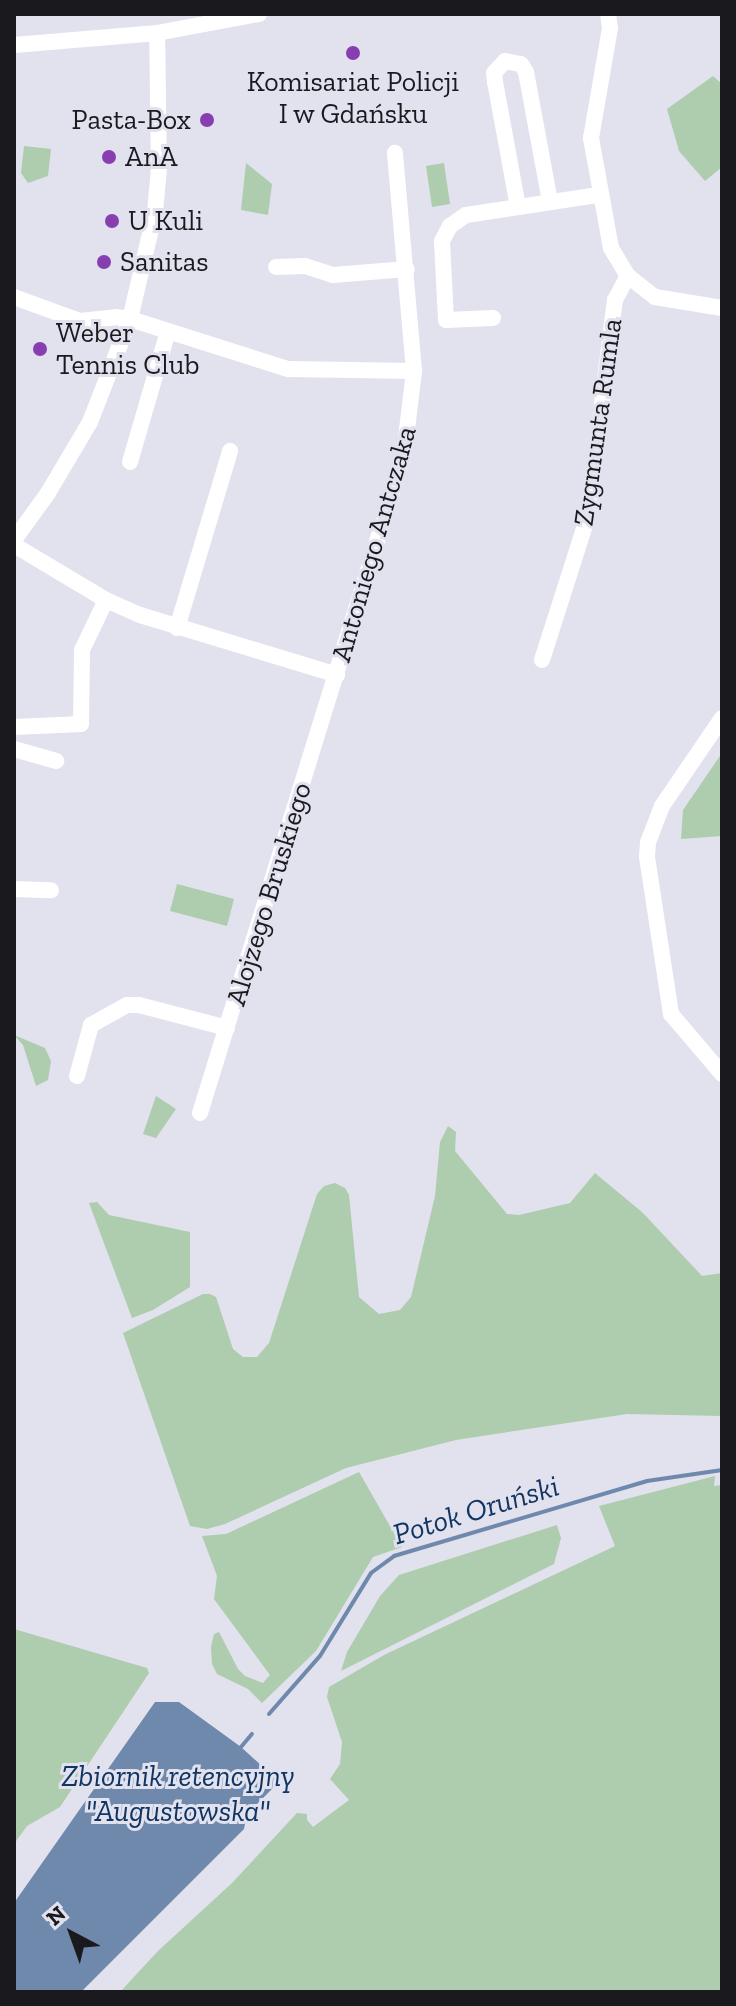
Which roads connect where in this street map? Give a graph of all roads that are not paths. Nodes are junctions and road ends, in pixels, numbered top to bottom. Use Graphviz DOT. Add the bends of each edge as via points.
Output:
graph roads {
  1 [pos="259,14"];
  2 [pos="608,14"];
  3 [pos="157,33"];
  4 [pos="14,45"];
  5 [pos="395,153"];
  6 [pos="599,195"];
  7 [pos="550,202"];
  8 [pos="518,207"];
  9 [pos="276,267"];
  10 [pos="407,269"];
  11 [pos="628,276"];
  12 [pos="14,297"];
  13 [pos="722,308"];
  14 [pos="493,318"];
  15 [pos="130,319"];
  16 [pos="168,331"];
  17 [pos="414,371"];
  18 [pos="230,451"];
  19 [pos="130,462"];
  20 [pos="14,542"];
  21 [pos="106,600"];
  22 [pos="177,628"];
  23 [pos="542,660"];
  24 [pos="337,675"];
  25 [pos="722,718"];
  26 [pos="14,727"];
  27 [pos="14,749"];
  28 [pos="56,761"];
  29 [pos="14,889"];
  30 [pos="51,890"];
  31 [pos="227,1028"];
  32 [pos="722,1074"];
  33 [pos="77,1076"];
  34 [pos="200,1113"];
  1 -- 3 [label="street"];
  2 -- 6 [label="street, Zygmunta Rumla" via="591,138"];
  3 -- 4 [label="street"];
  3 -- 15 [label="street" via="155,212"];
  5 -- 10 [label="street, Antoniego Antczaka"];
  6 -- 7 [label="street"];
  6 -- 11 [label="street, Zygmunta Rumla" via="611,248"];
  7 -- 8 [label="street"];
  7 -- 8 [label="street" via="526,72 521,64 505,61 494,73"];
  8 -- 14 [label="street" via="460,217 442,241 446,320"];
  9 -- 10 [label="street" via="305,266 333,275"];
  10 -- 17 [label="street, Antoniego Antczaka"];
  11 -- 13 [label="street, Zygmunta Rumla" via="666,301"];
  11 -- 23 [label="street, Zygmunta Rumla" via="615,300 588,516"];
  12 -- 15 [label="street" via="80,321"];
  15 -- 16 [label="street"];
  15 -- 20 [label="street" via="90,422"];
  16 -- 17 [label="street" via="288,369"];
  16 -- 19 [label="street"];
  17 -- 24 [label="street, Antoniego Antczaka" via="404,454"];
  18 -- 22 [label="street"];
  20 -- 21 [label="street"];
  21 -- 22 [label="street"];
  21 -- 26 [label="street" via="82,650 81,724"];
  22 -- 24 [label="street"];
  24 -- 31 [label="street, Alojzego Bruskiego"];
  25 -- 32 [label="street" via="662,806 647,857 671,1014"];
  27 -- 28 [label="street"];
  29 -- 30 [label="street"];
  31 -- 33 [label="street" via="127,1005 91,1025"];
  31 -- 34 [label="street, Alojzego Bruskiego"];
}
